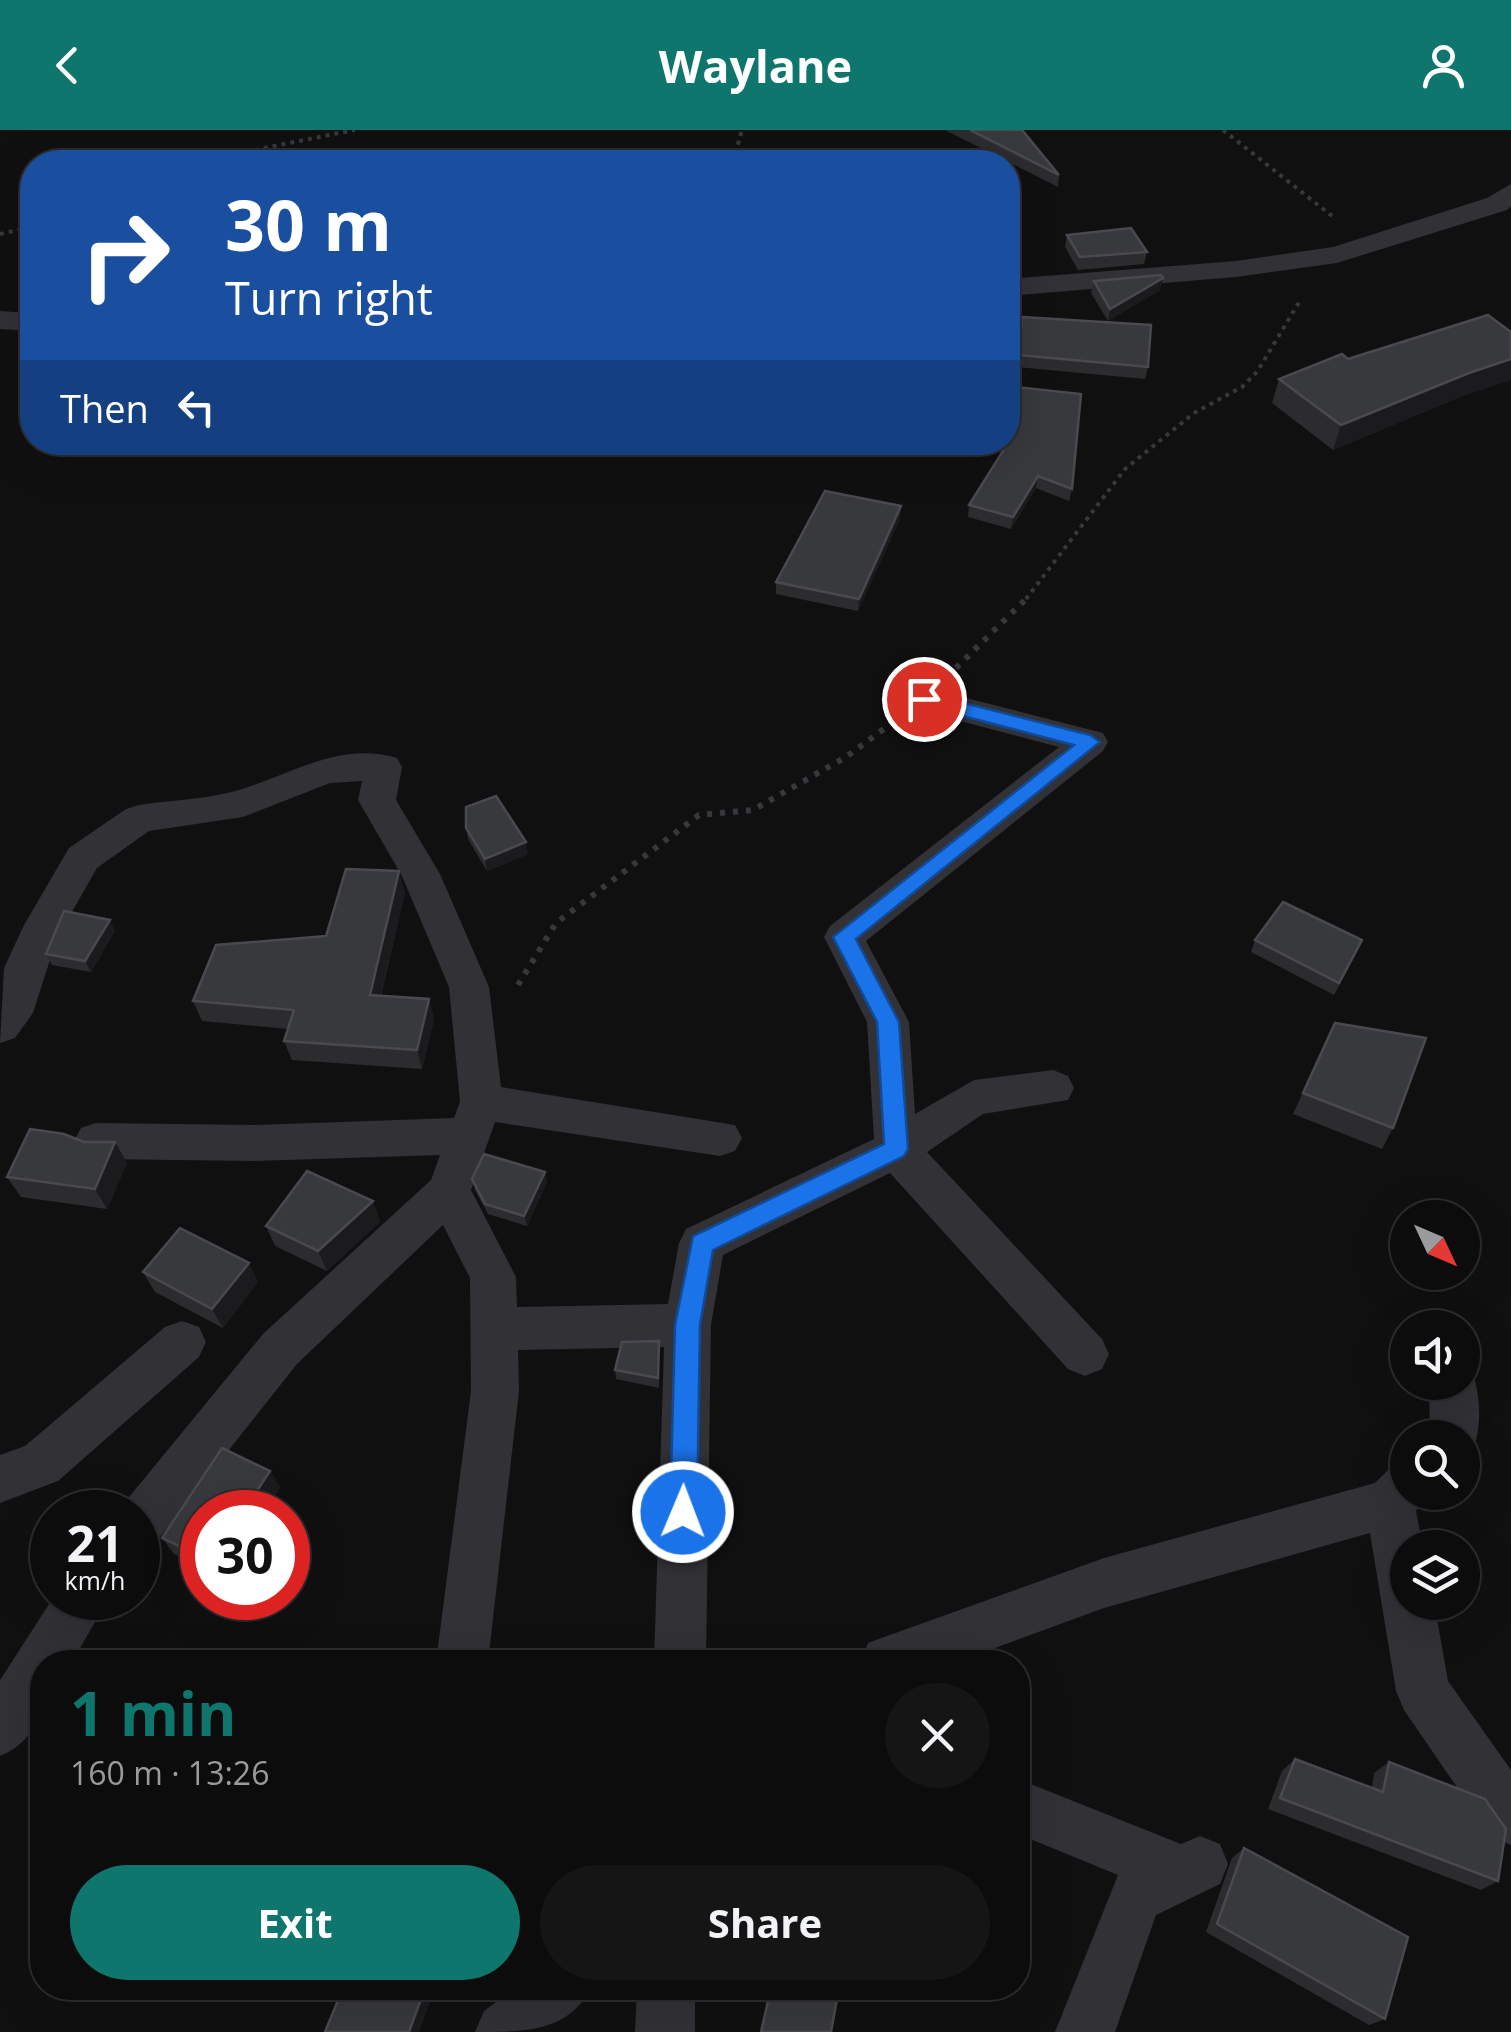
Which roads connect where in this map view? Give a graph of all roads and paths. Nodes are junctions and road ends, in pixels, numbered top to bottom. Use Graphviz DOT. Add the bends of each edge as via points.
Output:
graph roads {
  1 [pos="354,130"];
  2 [pos="1222,130"];
  3 [pos="256,150"];
  4 [pos="1511,192"];
  5 [pos="1368,244"];
  6 [pos="1020,287"];
  7 [pos="924,699"];
  8 [pos="0,1026"];
  9 [pos="1053,1088"];
  10 [pos="475,1119"];
  11 [pos="720,1138"];
  12 [pos="96,1141"];
  13 [pos="896,1149"];
  14 [pos="449,1191"];
  15 [pos="688,1325"];
  16 [pos="494,1329"];
  17 [pos="182,1342"];
  18 [pos="1084,1354"];
  19 [pos="21,1471"];
  20 [pos="0,1496"];
  21 [pos="1390,1497"];
  22 [pos="160,1499"];
  23 [pos="69,1620"];
  24 [pos="1411,1620"];
  25 [pos="50,1650"];
  26 [pos="463,1650"];
  27 [pos="680,1650"];
  28 [pos="920,1650"];
  29 [pos="30,1682"];
  30 [pos="0,1729"];
  31 [pos="1030,1811"];
  32 [pos="1511,1817"];
  33 [pos="546,2000"];
  34 [pos="665,2000"];
  35 [pos="505,2032"];
  36 [pos="664,2032"];
  37 [pos="1086,2032"];
  1 -- 3 [label="path"];
  2 -- 5 [label="path"];
  4 -- 5 [label="street" via="1497,204"];
  5 -- 6 [label="street" via="1337,256"];
  7 -- 13 [label="street" via="1090,742 844,937 888,1022"];
  8 -- 10 [label="street" via="18,1001 38,936 83,858 139,819 243,803 326,770 384,767 377,800 420,874 469,987"];
  9 -- 13 [label="street" via="974,1098"];
  10 -- 11 [label="street"];
  10 -- 12 [label="street" via="256,1142"];
  10 -- 14 [label="street"];
  13 -- 15 [label="street" via="702,1243"];
  13 -- 18 [label="street"];
  14 -- 16 [label="street" via="493,1277"];
  14 -- 22 [label="street" via="280,1349"];
  15 -- 16 [label="street"];
  15 -- 27 [label="street"];
  16 -- 26 [label="street" via="495,1391"];
  17 -- 19 [label="street"];
  19 -- 20 [label="street"];
  21 -- 28 [label="street" via="1104,1584"];
  23 -- 25 [label="street"];
  24 -- 32 [label="street" via="1423,1691"];
  29 -- 30 [label="street"];
  31 -- 37 [label="street" via="1191,1868 1135,1896"];
  33 -- 35 [label="street"];
  34 -- 36 [label="street"];
}
